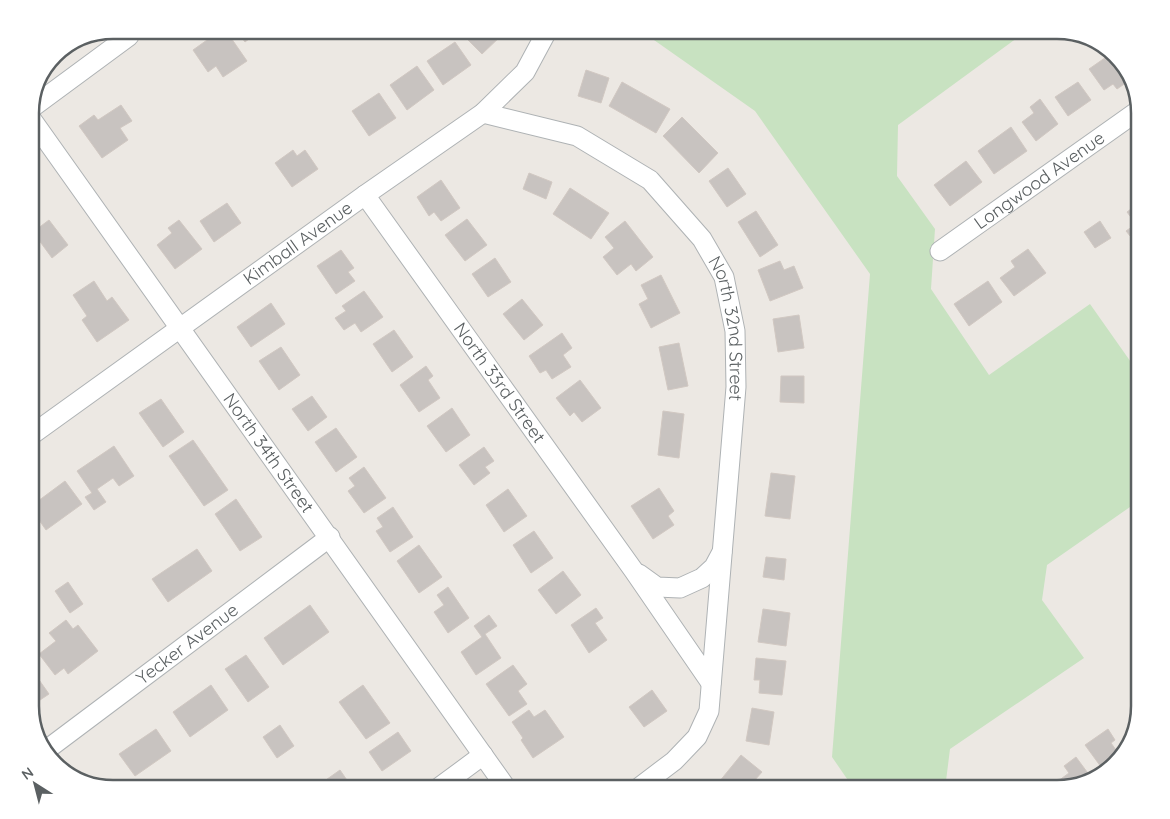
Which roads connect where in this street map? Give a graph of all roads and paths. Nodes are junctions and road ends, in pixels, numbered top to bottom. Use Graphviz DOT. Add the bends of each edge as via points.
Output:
graph roads {
  1 [pos="125,39"];
  2 [pos="543,39"];
  3 [pos="40,102"];
  4 [pos="483,113"];
  5 [pos="1131,116"];
  6 [pos="39,130"];
  7 [pos="365,195"];
  8 [pos="940,251"];
  9 [pos="180,328"];
  10 [pos="39,430"];
  11 [pos="330,537"];
  12 [pos="723,548"];
  13 [pos="634,571"];
  14 [pos="710,683"];
  15 [pos="51,746"];
  16 [pos="483,755"];
  17 [pos="449,780"];
  18 [pos="501,780"];
  19 [pos="649,780"];
  1 -- 3 [label="street"];
  2 -- 4 [label="street, Kimball Avenue" via="525,72"];
  4 -- 7 [label="street, Kimball Avenue"];
  4 -- 12 [label="street, North 32nd Street" via="577,136 650,180 702,239 724,277 735,331 736,387"];
  5 -- 8 [label="street, Longwood Avenue"];
  6 -- 9 [label="street, North 34th Street"];
  7 -- 9 [label="street, Kimball Avenue"];
  7 -- 13 [label="street, North 33rd Street"];
  9 -- 10 [label="street, Kimball Avenue"];
  9 -- 11 [label="street, North 34th Street"];
  11 -- 15 [label="street, Yecker Avenue"];
  11 -- 16 [label="street, North 34th Street"];
  12 -- 13 [label="street, North 33rd Street" via="714,567 702,578 680,588 657,587"];
  12 -- 14 [label="street, North 32nd Street"];
  13 -- 14 [label="street, North 33rd Street"];
  14 -- 19 [label="street, North 32nd Street" via="709,711 697,737 674,761"];
  16 -- 17 [label="street"];
  16 -- 18 [label="street, North 34th Street"];
}
